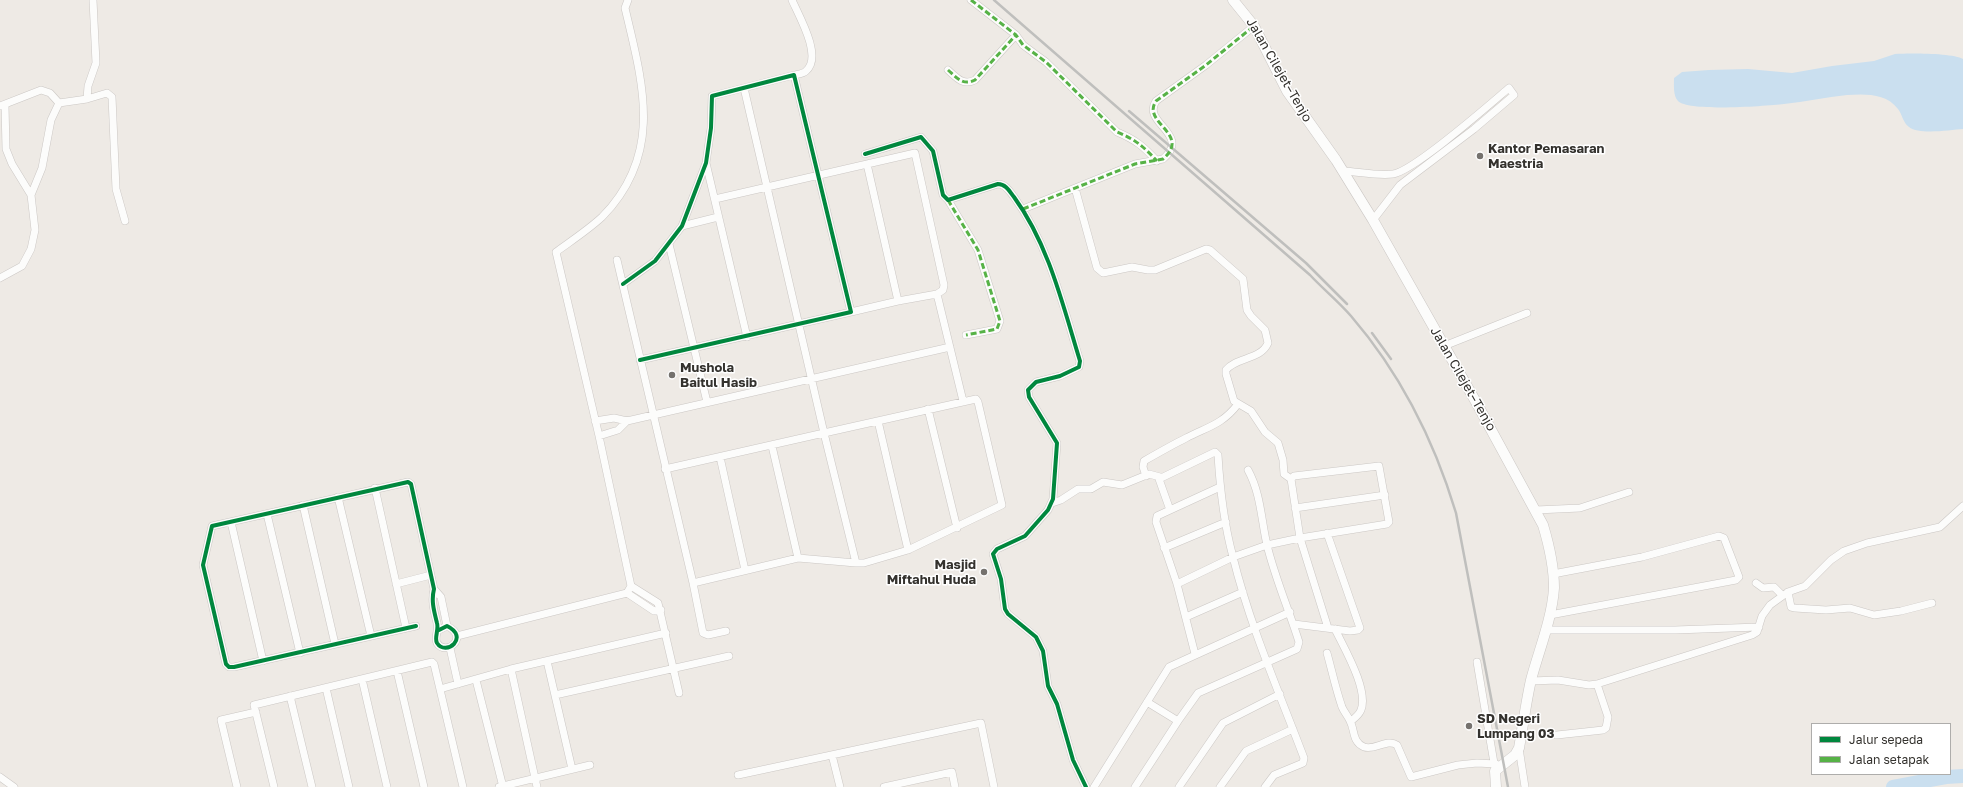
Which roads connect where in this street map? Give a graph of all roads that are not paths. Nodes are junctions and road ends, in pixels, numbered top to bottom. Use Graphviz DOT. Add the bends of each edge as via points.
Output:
graph roads {
  1 [pos="93,0"];
  2 [pos="628,0"];
  3 [pos="792,0"];
  4 [pos="971,0"];
  5 [pos="1233,0"];
  6 [pos="1254,26"];
  7 [pos="1016,35"];
  8 [pos="948,70"];
  9 [pos="794,75"];
  10 [pos="744,88"];
  11 [pos="87,99"];
  12 [pos="59,103"];
  13 [pos="2,106"];
  14 [pos="1486,108"];
  15 [pos="1491,114"];
  16 [pos="865,154"];
  17 [pos="1157,161"];
  18 [pos="706,163"];
  19 [pos="867,164"];
  20 [pos="1344,171"];
  21 [pos="1394,174"];
  22 [pos="819,175"];
  23 [pos="1400,185"];
  24 [pos="767,187"];
  25 [pos="1075,188"];
  26 [pos="31,195"];
  27 [pos="715,199"];
  28 [pos="948,200"];
  29 [pos="1022,209"];
  30 [pos="718,217"];
  31 [pos="1373,220"];
  32 [pos="125,221"];
  33 [pos="682,226"];
  34 [pos="669,244"];
  35 [pos="617,260"];
  36 [pos="0,278"];
  37 [pos="623,284"];
  38 [pos="937,294"];
  39 [pos="898,301"];
  40 [pos="851,312"];
  41 [pos="1527,313"];
  42 [pos="800,325"];
  43 [pos="966,335"];
  44 [pos="747,337"];
  45 [pos="1444,346"];
  46 [pos="950,347"];
  47 [pos="694,348"];
  48 [pos="640,360"];
  49 [pos="812,378"];
  50 [pos="963,401"];
  51 [pos="707,402"];
  52 [pos="1238,404"];
  53 [pos="928,409"];
  54 [pos="654,415"];
  55 [pos="595,421"];
  56 [pos="627,421"];
  57 [pos="878,421"];
  58 [pos="824,433"];
  59 [pos="599,436"];
  60 [pos="772,446"];
  61 [pos="720,458"];
  62 [pos="665,469"];
  63 [pos="1248,470"];
  64 [pos="1146,476"];
  65 [pos="1160,477"];
  66 [pos="1291,479"];
  67 [pos="1220,487"];
  68 [pos="375,488"];
  69 [pos="1629,492"];
  70 [pos="1385,495"];
  71 [pos="338,497"];
  72 [pos="1052,503"];
  73 [pos="303,505"];
  74 [pos="1963,506"];
  75 [pos="1296,508"];
  76 [pos="1170,510"];
  77 [pos="1536,510"];
  78 [pos="267,514"];
  79 [pos="231,522"];
  80 [pos="1226,522"];
  81 [pos="956,528"];
  82 [pos="1326,533"];
  83 [pos="1300,538"];
  84 [pos="1267,545"];
  85 [pos="1164,548"];
  86 [pos="908,550"];
  87 [pos="1232,557"];
  88 [pos="798,558"];
  89 [pos="856,563"];
  90 [pos="745,570"];
  91 [pos="1553,574"];
  92 [pos="431,575"];
  93 [pos="693,582"];
  94 [pos="1756,583"];
  95 [pos="396,584"];
  96 [pos="1177,584"];
  97 [pos="434,589"];
  98 [pos="629,590"];
  99 [pos="1243,592"];
  100 [pos="1785,594"];
  101 [pos="1932,602"];
  102 [pos="1290,612"];
  103 [pos="1550,615"];
  104 [pos="1186,617"];
  105 [pos="1294,624"];
  106 [pos="416,626"];
  107 [pos="447,626"];
  108 [pos="1254,627"];
  109 [pos="1759,627"];
  110 [pos="406,628"];
  111 [pos="1332,629"];
  112 [pos="439,630"];
  113 [pos="1545,630"];
  114 [pos="726,631"];
  115 [pos="666,633"];
  116 [pos="371,636"];
  117 [pos="457,636"];
  118 [pos="335,644"];
  119 [pos="450,648"];
  120 [pos="300,653"];
  121 [pos="1327,653"];
  122 [pos="1195,654"];
  123 [pos="729,656"];
  124 [pos="263,661"];
  125 [pos="547,661"];
  126 [pos="1268,662"];
  127 [pos="1477,662"];
  128 [pos="674,669"];
  129 [pos="511,670"];
  130 [pos="397,671"];
  131 [pos="362,679"];
  132 [pos="476,680"];
  133 [pos="1531,681"];
  134 [pos="458,684"];
  135 [pos="1597,684"];
  136 [pos="326,688"];
  137 [pos="440,689"];
  138 [pos="679,693"];
  139 [pos="1280,694"];
  140 [pos="290,696"];
  141 [pos="555,696"];
  142 [pos="1147,702"];
  143 [pos="256,712"];
  144 [pos="1178,721"];
  145 [pos="1351,721"];
  146 [pos="1293,729"];
  147 [pos="1557,735"];
  148 [pos="1518,748"];
  149 [pos="832,755"];
  150 [pos="590,765"];
  151 [pos="1495,768"];
  152 [pos="572,769"];
  153 [pos="738,776"];
  154 [pos="0,777"];
  155 [pos="535,778"];
  156 [pos="916,784"];
  157 [pos="14,787"];
  158 [pos="237,787"];
  159 [pos="274,787"];
  160 [pos="312,787"];
  161 [pos="349,787"];
  162 [pos="387,787"];
  163 [pos="424,787"];
  164 [pos="463,787"];
  165 [pos="502,787"];
  166 [pos="537,787"];
  167 [pos="840,787"];
  168 [pos="884,787"];
  169 [pos="955,787"];
  170 [pos="994,787"];
  171 [pos="1086,787"];
  172 [pos="1094,787"];
  173 [pos="1135,787"];
  174 [pos="1179,787"];
  175 [pos="1220,787"];
  176 [pos="1264,787"];
  177 [pos="1496,787"];
  178 [pos="1526,787"];
  1 -- 11 [label="street" via="96,63 88,86"];
  2 -- 55 [label="street" via="624,8 645,111 642,146 634,173 617,200 601,217 556,252"];
  3 -- 9 [label="street" via="810,42 812,54 806,72"];
  4 -- 7 [label="street"];
  5 -- 6 [label="main road, Jalan Cilejet–Tenjo"];
  6 -- 17 [label="street" via="1156,101 1152,109 1154,114 1173,143 1166,158"];
  6 -- 20 [label="main road, Jalan Cilejet–Tenjo" via="1288,91"];
  7 -- 8 [label="street" via="976,80 969,83 961,82"];
  7 -- 17 [label="street" via="1023,45 1046,62 1111,127 1138,142"];
  9 -- 10 [label="street"];
  9 -- 22 [label="street"];
  10 -- 18 [label="street" via="712,96"];
  10 -- 24 [label="street"];
  11 -- 12 [label="street"];
  11 -- 32 [label="street" via="107,93 112,98 116,189"];
  12 -- 13 [label="street" via="50,93 42,90"];
  12 -- 26 [label="street" via="51,120 42,168"];
  13 -- 26 [label="street" via="6,149"];
  14 -- 15 [label="street"];
  14 -- 15 [label="street" via="1509,88 1514,94"];
  14 -- 21 [label="street" via="1406,169"];
  15 -- 23 [label="street"];
  16 -- 28 [label="street" via="922,137 933,151 943,195"];
  17 -- 25 [label="street" via="1135,164"];
  18 -- 27 [label="street"];
  18 -- 33 [label="street"];
  19 -- 22 [label="street"];
  19 -- 38 [label="street" via="913,152 916,155 944,285 943,290"];
  19 -- 39 [label="street"];
  20 -- 21 [label="street"];
  20 -- 31 [label="main road, Jalan Cilejet–Tenjo"];
  21 -- 23 [label="street"];
  22 -- 24 [label="street"];
  22 -- 40 [label="street"];
  23 -- 31 [label="street"];
  24 -- 27 [label="street"];
  24 -- 42 [label="street"];
  25 -- 29 [label="street"];
  25 -- 52 [label="street" via="1097,268 1103,273 1132,267 1155,270 1210,250 1243,279 1248,310 1265,330 1268,339 1264,351 1226,370 1232,396"];
  26 -- 36 [label="street" via="35,230 31,249 22,266"];
  27 -- 30 [label="street"];
  28 -- 29 [label="street" via="1002,184"];
  28 -- 43 [label="street" via="978,250 1000,321 997,329"];
  29 -- 72 [label="street" via="1051,268 1080,361 1079,367 1060,376 1036,382 1028,390 1029,397 1057,443"];
  30 -- 33 [label="street"];
  30 -- 44 [label="street"];
  31 -- 45 [label="main road, Jalan Cilejet–Tenjo"];
  33 -- 34 [label="street"];
  34 -- 37 [label="street" via="655,261"];
  34 -- 47 [label="street"];
  35 -- 37 [label="street"];
  37 -- 48 [label="street"];
  38 -- 39 [label="street"];
  38 -- 46 [label="street"];
  39 -- 40 [label="street"];
  40 -- 42 [label="street"];
  41 -- 45 [label="street"];
  42 -- 44 [label="street"];
  42 -- 49 [label="street"];
  44 -- 47 [label="street"];
  45 -- 77 [label="main road, Jalan Cilejet–Tenjo"];
  46 -- 49 [label="street"];
  46 -- 50 [label="street"];
  47 -- 48 [label="street"];
  47 -- 51 [label="street"];
  48 -- 54 [label="street"];
  49 -- 51 [label="street"];
  49 -- 58 [label="street"];
  50 -- 53 [label="street"];
  50 -- 81 [label="street" via="972,399 978,402 1002,505"];
  51 -- 54 [label="street"];
  52 -- 64 [label="street" via="1213,427 1188,437 1144,461"];
  52 -- 66 [label="street" via="1251,411 1264,432 1275,439 1282,456 1284,474"];
  53 -- 57 [label="street"];
  53 -- 81 [label="street"];
  54 -- 56 [label="street"];
  54 -- 62 [label="street"];
  55 -- 56 [label="street" via="614,418"];
  55 -- 59 [label="street"];
  56 -- 59 [label="street" via="618,430"];
  57 -- 58 [label="street"];
  57 -- 86 [label="street"];
  58 -- 60 [label="street"];
  58 -- 89 [label="street"];
  59 -- 98 [label="street"];
  60 -- 61 [label="street"];
  60 -- 88 [label="street"];
  61 -- 62 [label="street"];
  61 -- 90 [label="street"];
  62 -- 93 [label="street"];
  63 -- 84 [label="street" via="1259,493"];
  64 -- 65 [label="street" via="1152,474"];
  64 -- 72 [label="street" via="1122,485 1105,482 1091,489 1080,488"];
  65 -- 67 [label="street" via="1215,452 1218,455"];
  65 -- 76 [label="street" via="1159,482"];
  66 -- 70 [label="street" via="1294,476 1378,466"];
  66 -- 75 [label="street"];
  67 -- 76 [label="street"];
  67 -- 80 [label="street"];
  68 -- 71 [label="street"];
  68 -- 92 [label="street" via="404,482 411,484"];
  68 -- 95 [label="street"];
  69 -- 77 [label="street" via="1580,508"];
  70 -- 75 [label="street"];
  70 -- 82 [label="street" via="1389,522 1387,524"];
  71 -- 73 [label="street"];
  71 -- 116 [label="street"];
  72 -- 171 [label="street" via="1025,536 997,549 994,554 1005,609 1036,637 1044,651 1048,686 1057,704 1073,760"];
  73 -- 78 [label="street"];
  73 -- 118 [label="street"];
  74 -- 100 [label="street" via="1940,527 1867,543 1844,551 1805,586"];
  75 -- 83 [label="street"];
  76 -- 85 [label="street" via="1156,519"];
  77 -- 91 [label="main road, Jalan Cilejet–Tenjo" via="1547,538"];
  78 -- 79 [label="street"];
  78 -- 120 [label="street"];
  79 -- 124 [label="street"];
  79 -- 124 [label="street" via="212,526 203,565 226,664 234,667"];
  80 -- 85 [label="street"];
  80 -- 87 [label="street"];
  81 -- 86 [label="street"];
  82 -- 83 [label="street"];
  82 -- 111 [label="street" via="1360,624 1358,630"];
  83 -- 84 [label="street"];
  83 -- 111 [label="street"];
  84 -- 87 [label="street"];
  84 -- 102 [label="street"];
  85 -- 96 [label="street"];
  86 -- 89 [label="street"];
  87 -- 96 [label="street"];
  87 -- 99 [label="street"];
  88 -- 89 [label="street"];
  88 -- 90 [label="street"];
  90 -- 93 [label="street"];
  91 -- 103 [label="main road, Jalan Cilejet–Tenjo" via="1554,588"];
  91 -- 103 [label="street" via="1642,557 1720,536 1724,538 1739,577 1736,580"];
  92 -- 95 [label="street"];
  92 -- 97 [label="street"];
  93 -- 114 [label="street" via="703,633 708,635"];
  94 -- 100 [label="street" via="1763,588 1774,586"];
  95 -- 110 [label="street"];
  96 -- 104 [label="street"];
  97 -- 107 [label="street" via="441,597"];
  97 -- 112 [label="street" via="431,598"];
  98 -- 115 [label="street" via="658,603"];
  98 -- 117 [label="street"];
  99 -- 104 [label="street"];
  99 -- 108 [label="street"];
  100 -- 101 [label="street" via="1791,607 1795,608 1850,608 1870,615 1901,611"];
  100 -- 109 [label="street" via="1766,610"];
  102 -- 105 [label="street"];
  102 -- 108 [label="street"];
  103 -- 113 [label="main road, Jalan Cilejet–Tenjo"];
  104 -- 122 [label="street"];
  105 -- 111 [label="street"];
  105 -- 126 [label="street" via="1299,642 1298,649"];
  106 -- 110 [label="street"];
  107 -- 112 [label="street"];
  107 -- 117 [label="street" via="454,630"];
  108 -- 122 [label="street"];
  108 -- 126 [label="street"];
  109 -- 113 [label="street"];
  109 -- 135 [label="street" via="1752,635"];
  110 -- 116 [label="street"];
  111 -- 145 [label="street" via="1351,661 1360,683 1361,710"];
  112 -- 119 [label="street" via="436,636 437,643 443,648"];
  113 -- 133 [label="main road, Jalan Cilejet–Tenjo"];
  115 -- 125 [label="street"];
  115 -- 128 [label="street"];
  116 -- 118 [label="street"];
  117 -- 119 [label="street" via="456,643"];
  118 -- 120 [label="street"];
  119 -- 134 [label="street"];
  120 -- 124 [label="street"];
  121 -- 145 [label="street" via="1342,708"];
  122 -- 142 [label="street" via="1169,667"];
  123 -- 128 [label="street"];
  125 -- 129 [label="street"];
  125 -- 141 [label="street"];
  126 -- 139 [label="street"];
  126 -- 144 [label="street" via="1198,693"];
  127 -- 151 [label="street"];
  128 -- 138 [label="street"];
  128 -- 141 [label="street"];
  129 -- 132 [label="street"];
  129 -- 155 [label="street"];
  130 -- 131 [label="street"];
  130 -- 137 [label="street" via="432,662"];
  130 -- 163 [label="street"];
  131 -- 136 [label="street"];
  131 -- 162 [label="street"];
  132 -- 134 [label="street"];
  132 -- 165 [label="street"];
  133 -- 135 [label="street" via="1558,680"];
  133 -- 148 [label="main road, Jalan Cilejet–Tenjo"];
  134 -- 137 [label="street"];
  135 -- 147 [label="street" via="1608,717 1606,728"];
  136 -- 140 [label="street"];
  136 -- 161 [label="street"];
  137 -- 164 [label="street"];
  139 -- 146 [label="street"];
  139 -- 174 [label="street" via="1223,723"];
  140 -- 143 [label="street" via="254,705"];
  140 -- 160 [label="street"];
  141 -- 152 [label="street"];
  142 -- 144 [label="street"];
  142 -- 172 [label="street"];
  143 -- 158 [label="street" via="221,720"];
  143 -- 159 [label="street"];
  144 -- 173 [label="street"];
  145 -- 151 [label="street" via="1356,741 1362,745 1374,748 1390,742 1397,745 1410,777 1458,765 1477,763"];
  146 -- 175 [label="street" via="1246,751"];
  146 -- 176 [label="street" via="1303,763 1274,775"];
  148 -- 151 [label="main road, Jalan Cilejet–Tenjo" via="1515,755"];
  148 -- 178 [label="street"];
  149 -- 153 [label="street"];
  149 -- 167 [label="street"];
  149 -- 170 [label="street" via="981,723"];
  150 -- 152 [label="street"];
  151 -- 177 [label="main road"];
  152 -- 155 [label="street"];
  154 -- 157 [label="street"];
  155 -- 165 [label="street"];
  155 -- 166 [label="street"];
  156 -- 168 [label="street"];
  156 -- 169 [label="street" via="952,772"];
}
